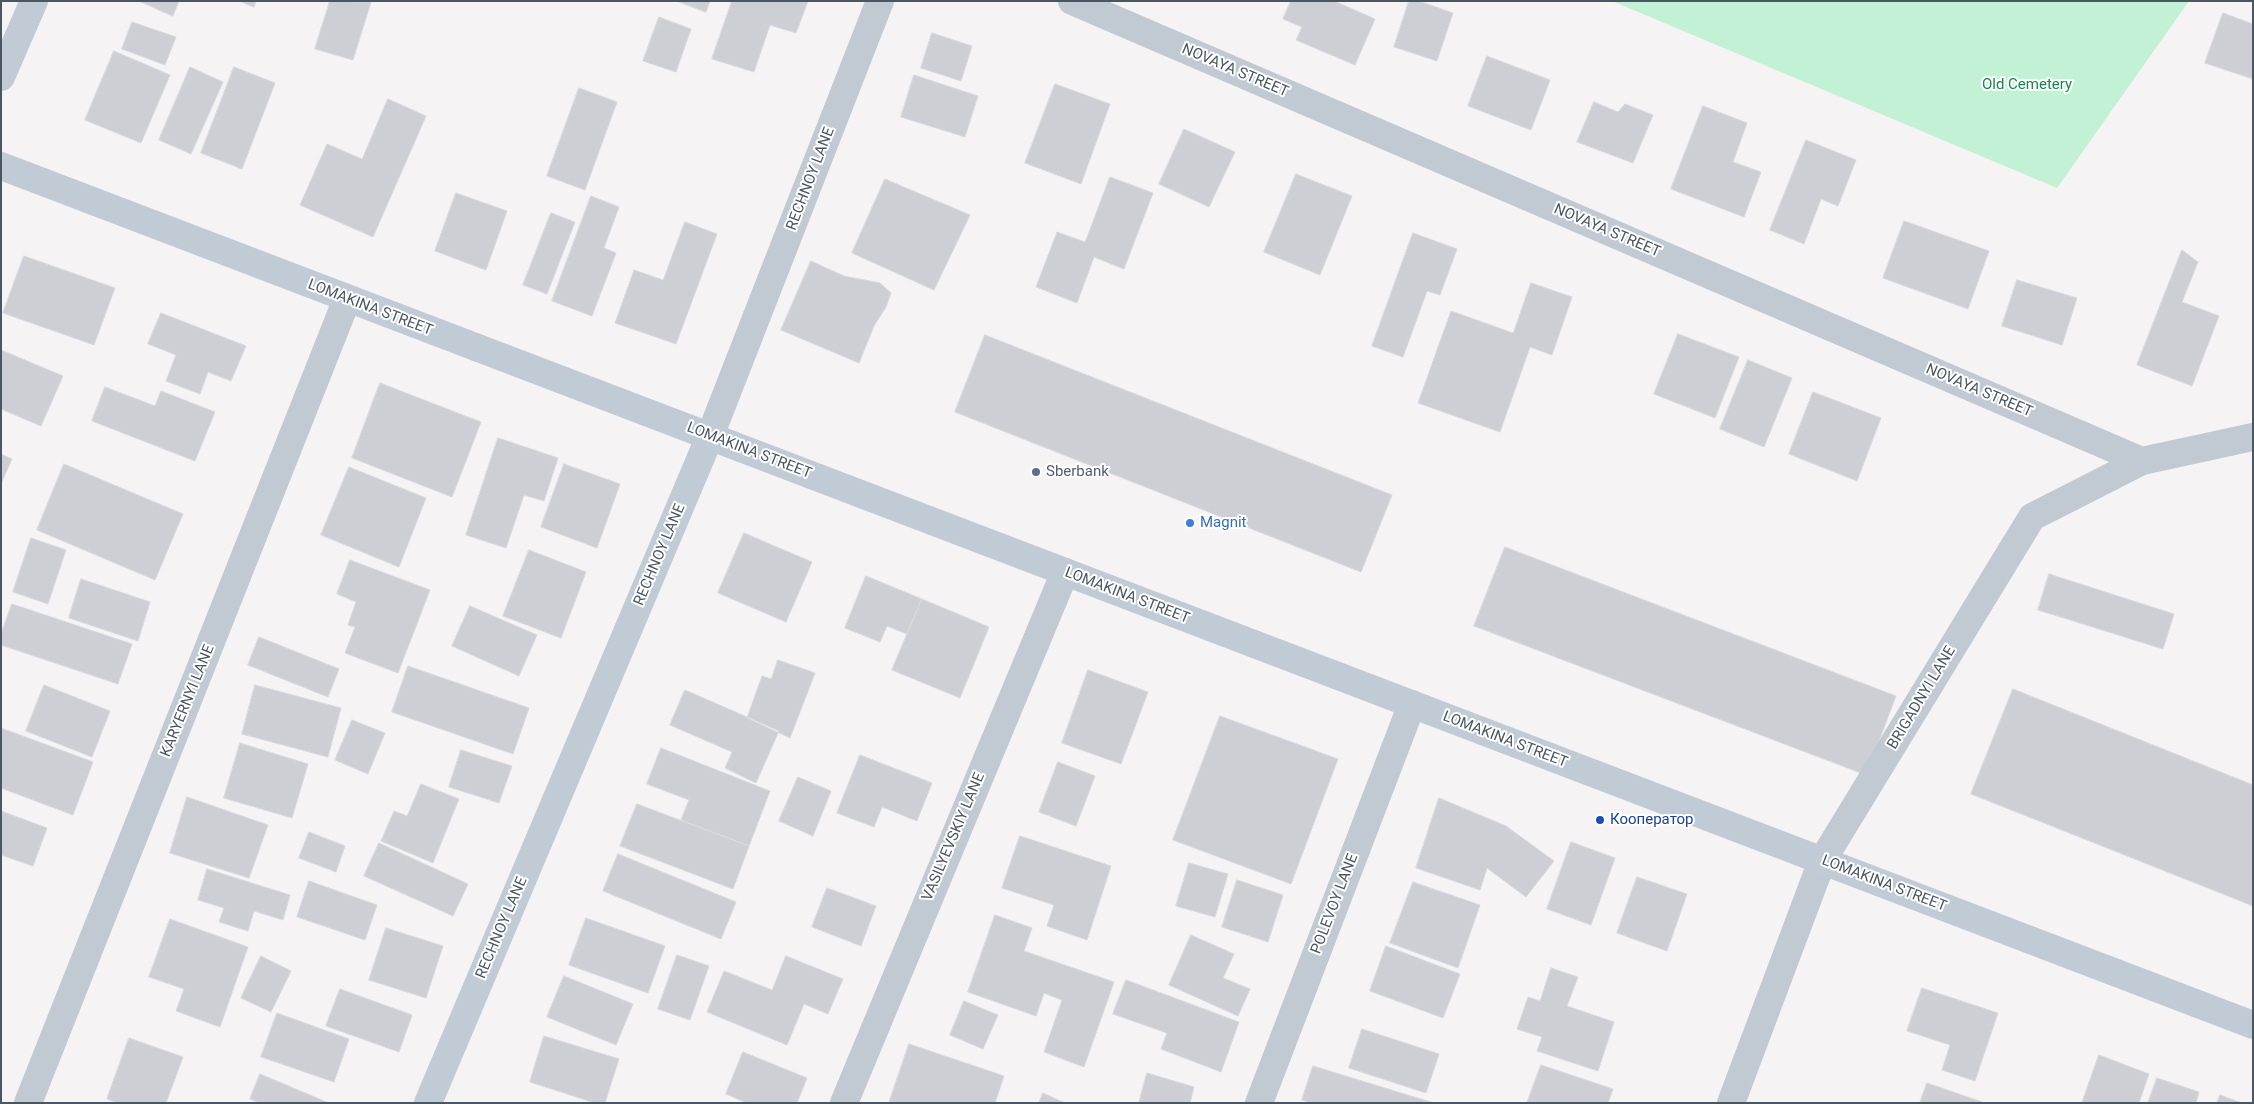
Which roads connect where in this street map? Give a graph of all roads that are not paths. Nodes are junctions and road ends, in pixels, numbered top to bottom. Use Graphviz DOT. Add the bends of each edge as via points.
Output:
graph roads {
  1 [pos="34,1"];
  2 [pos="880,1"];
  3 [pos="1072,1"];
  4 [pos="1,77"];
  5 [pos="1,166"];
  6 [pos="347,299"];
  7 [pos="710,436"];
  8 [pos="2253,437"];
  9 [pos="2142,461"];
  10 [pos="1065,572"];
  11 [pos="1412,704"];
  12 [pos="1822,861"];
  13 [pos="2253,1025"];
  14 [pos="28,1103"];
  15 [pos="428,1103"];
  16 [pos="844,1103"];
  17 [pos="1259,1103"];
  18 [pos="1731,1103"];
  1 -- 4 [label="main road"];
  2 -- 7 [label="street, RECHNOY LANE"];
  3 -- 9 [label="street, NOVAYA STREET"];
  5 -- 6 [label="main road, LOMAKINA STREET"];
  6 -- 7 [label="main road, LOMAKINA STREET"];
  6 -- 14 [label="street, KARYERNYI LANE"];
  7 -- 10 [label="main road, LOMAKINA STREET"];
  7 -- 15 [label="main road, RECHNOY LANE"];
  8 -- 9 [label="street, BRIGADNYI LANE"];
  9 -- 12 [label="street, BRIGADNYI LANE" via="2032,517"];
  10 -- 11 [label="main road, LOMAKINA STREET"];
  10 -- 16 [label="street, VASILYEVSKIY LANE"];
  11 -- 12 [label="main road, LOMAKINA STREET"];
  11 -- 17 [label="street, POLEVOY LANE"];
  12 -- 13 [label="main road, LOMAKINA STREET"];
  12 -- 18 [label="street, BRIGADNYI LANE"];
}
